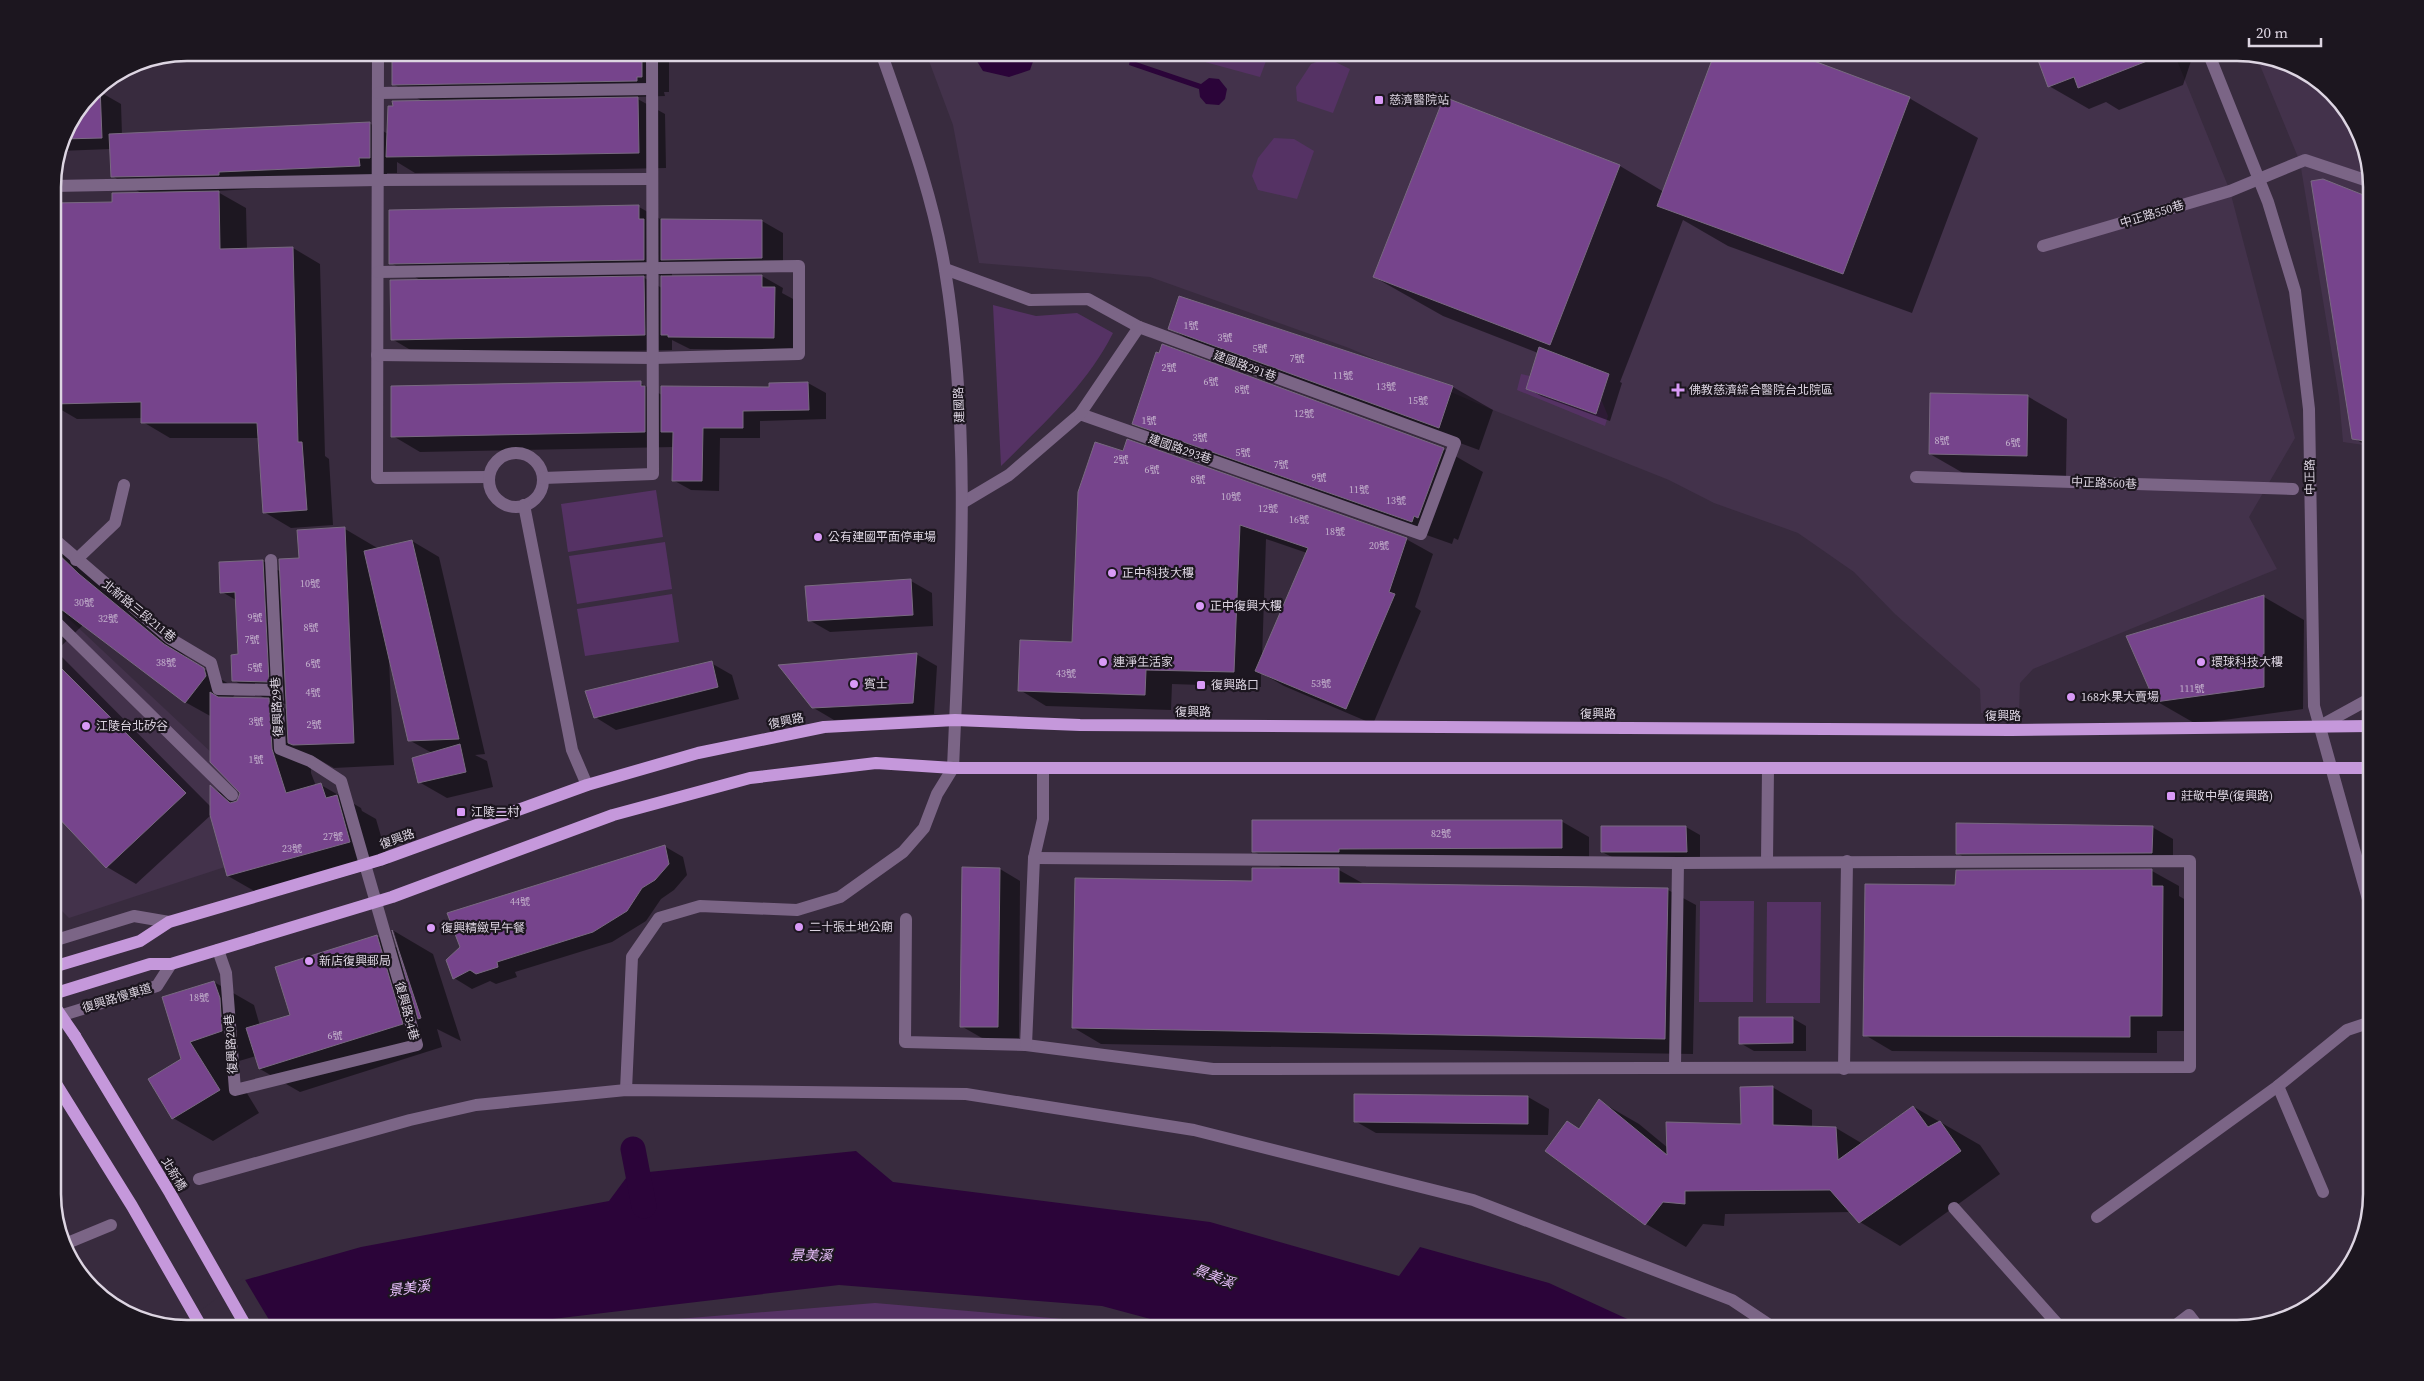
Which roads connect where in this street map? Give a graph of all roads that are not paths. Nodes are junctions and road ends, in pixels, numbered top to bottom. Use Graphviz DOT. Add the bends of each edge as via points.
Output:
graph roads {
  1 [pos="2212,61"];
  2 [pos="378,62"];
  3 [pos="652,62"];
  4 [pos="884,62"];
  5 [pos="652,89"];
  6 [pos="378,93"];
  7 [pos="652,179"];
  8 [pos="2258,179"];
  9 [pos="2362,179"];
  10 [pos="378,180"];
  11 [pos="62,186"];
  12 [pos="2044,246"];
  13 [pos="652,266"];
  14 [pos="945,269"];
  15 [pos="378,272"];
  16 [pos="1139,327"];
  17 [pos="377,355"];
  18 [pos="653,358"];
  19 [pos="1080,414"];
  20 [pos="489,477"];
  21 [pos="543,478"];
  22 [pos="1916,478"];
  23 [pos="124,485"];
  24 [pos="2293,489"];
  25 [pos="962,503"];
  26 [pos="524,505"];
  27 [pos="1421,534"];
  28 [pos="62,547"];
  29 [pos="76,560"];
  30 [pos="271,560"];
  31 [pos="62,628"];
  32 [pos="276,690"];
  33 [pos="2363,703"];
  34 [pos="955,720"];
  35 [pos="2320,726"];
  36 [pos="2363,726"];
  37 [pos="953,768"];
  38 [pos="1043,768"];
  39 [pos="1768,768"];
  40 [pos="2332,768"];
  41 [pos="2363,769"];
  42 [pos="587,785"];
  43 [pos="232,795"];
  44 [pos="1034,858"];
  45 [pos="1767,861"];
  46 [pos="1847,861"];
  47 [pos="1678,863"];
  48 [pos="365,864"];
  49 [pos="2363,880"];
  50 [pos="376,902"];
  51 [pos="906,918"];
  52 [pos="169,922"];
  53 [pos="62,938"];
  54 [pos="218,950"];
  55 [pos="62,964"];
  56 [pos="171,964"];
  57 [pos="62,991"];
  58 [pos="62,1015"];
  59 [pos="62,1017"];
  60 [pos="2363,1025"];
  61 [pos="1026,1045"];
  62 [pos="1675,1067"];
  63 [pos="1844,1069"];
  64 [pos="311,1071"];
  65 [pos="2278,1086"];
  66 [pos="626,1090"];
  67 [pos="62,1093"];
  68 [pos="199,1179"];
  69 [pos="2323,1192"];
  70 [pos="1954,1208"];
  71 [pos="2097,1217"];
  72 [pos="111,1225"];
  73 [pos="71,1242"];
  74 [pos="197,1320"];
  75 [pos="242,1320"];
  76 [pos="1762,1320"];
  77 [pos="2054,1320"];
  78 [pos="2182,1320"];
  79 [pos="2193,1320"];
  1 -- 8 [label="street, 中正路"];
  2 -- 6 [label="street"];
  3 -- 5 [label="street"];
  4 -- 14 [label="street, 建國路" via="932,205"];
  5 -- 6 [label="street"];
  5 -- 7 [label="street"];
  6 -- 10 [label="street"];
  7 -- 10 [label="street"];
  7 -- 13 [label="street"];
  8 -- 9 [label="street, 中正路550巷" via="2305,160"];
  8 -- 12 [label="street, 中正路550巷" via="2230,191"];
  8 -- 35 [label="street, 中正路" via="2295,290 2309,410 2314,706"];
  10 -- 11 [label="street"];
  10 -- 15 [label="street"];
  13 -- 15 [label="street"];
  13 -- 18 [label="street"];
  13 -- 18 [label="street" via="799,266 799,354"];
  14 -- 16 [label="street, 建國路291巷" via="1030,300 1088,299"];
  14 -- 25 [label="street, 建國路" via="958,382"];
  15 -- 17 [label="street"];
  16 -- 19 [label="street"];
  16 -- 27 [label="street, 建國路291巷" via="1455,443"];
  17 -- 18 [label="street"];
  17 -- 20 [label="street" via="377,478"];
  18 -- 21 [label="street" via="653,474"];
  19 -- 25 [label="street" via="1009,475"];
  19 -- 27 [label="street, 建國路293巷"];
  20 -- 21 [label="street" via="491,469 503,456 520,453 536,461"];
  20 -- 26 [label="street" via="490,486 499,501 506,505"];
  21 -- 26 [label="street" via="539,494"];
  22 -- 24 [label="street, 中正路560巷"];
  23 -- 29 [label="street" via="115,523"];
  25 -- 34 [label="street, 建國路"];
  26 -- 42 [label="street" via="572,750"];
  28 -- 29 [label="street, 北新路三段211巷"];
  29 -- 32 [label="street, 北新路三段211巷" via="169,638 211,663 218,689"];
  30 -- 32 [label="street, 復興路29巷"];
  31 -- 43 [label="street"];
  32 -- 48 [label="street, 復興路29巷" via="280,750 310,761 341,781"];
  33 -- 35 [label="street"];
  34 -- 35 [label="main road, 復興路" via="1099,725 2010,730"];
  34 -- 37 [label="street, 建國路"];
  34 -- 42 [label="main road, 復興路" via="824,727 698,753"];
  35 -- 36 [label="main road, 復興路"];
  35 -- 40 [label="street, 中正路"];
  37 -- 38 [label="main road"];
  37 -- 50 [label="main road" via="876,763 750,778 613,815"];
  37 -- 66 [label="street" via="924,828 904,852 840,897 797,910 700,906 659,918 632,957"];
  38 -- 39 [label="main road"];
  38 -- 44 [label="street" via="1043,819"];
  39 -- 40 [label="main road"];
  39 -- 45 [label="street"];
  40 -- 41 [label="main road"];
  40 -- 49 [label="street, 中正路"];
  42 -- 48 [label="main road, 復興路"];
  44 -- 47 [label="street"];
  44 -- 61 [label="street"];
  45 -- 46 [label="street"];
  45 -- 47 [label="street"];
  46 -- 63 [label="street"];
  46 -- 63 [label="street" via="2190,861 2190,1067"];
  47 -- 62 [label="street"];
  48 -- 50 [label="street, 復興路29巷"];
  48 -- 52 [label="main road, 復興路"];
  50 -- 54 [label="main road"];
  50 -- 64 [label="street, 復興路34巷" via="417,1046"];
  51 -- 61 [label="street" via="905,1042"];
  52 -- 53 [label="street" via="134,916"];
  52 -- 55 [label="main road, 復興路" via="140,941"];
  54 -- 56 [label="main road"];
  54 -- 64 [label="street, 復興路20巷" via="226,973 235,1090"];
  56 -- 57 [label="main road" via="150,964"];
  56 -- 58 [label="street, 復興路慢車道" via="157,986"];
  59 -- 75 [label="main road, 北新橋, bridge" via="170,1193"];
  60 -- 65 [label="street" via="2347,1030"];
  61 -- 62 [label="street" via="1213,1069"];
  62 -- 63 [label="street"];
  65 -- 69 [label="street"];
  65 -- 71 [label="street"];
  66 -- 68 [label="street" via="476,1105 410,1120"];
  66 -- 76 [label="street" via="966,1094 1194,1130 1473,1200 1732,1300"];
  67 -- 74 [label="main road"];
  70 -- 77 [label="street"];
  72 -- 73 [label="street"];
  78 -- 79 [label="street" via="2189,1315"];
}
